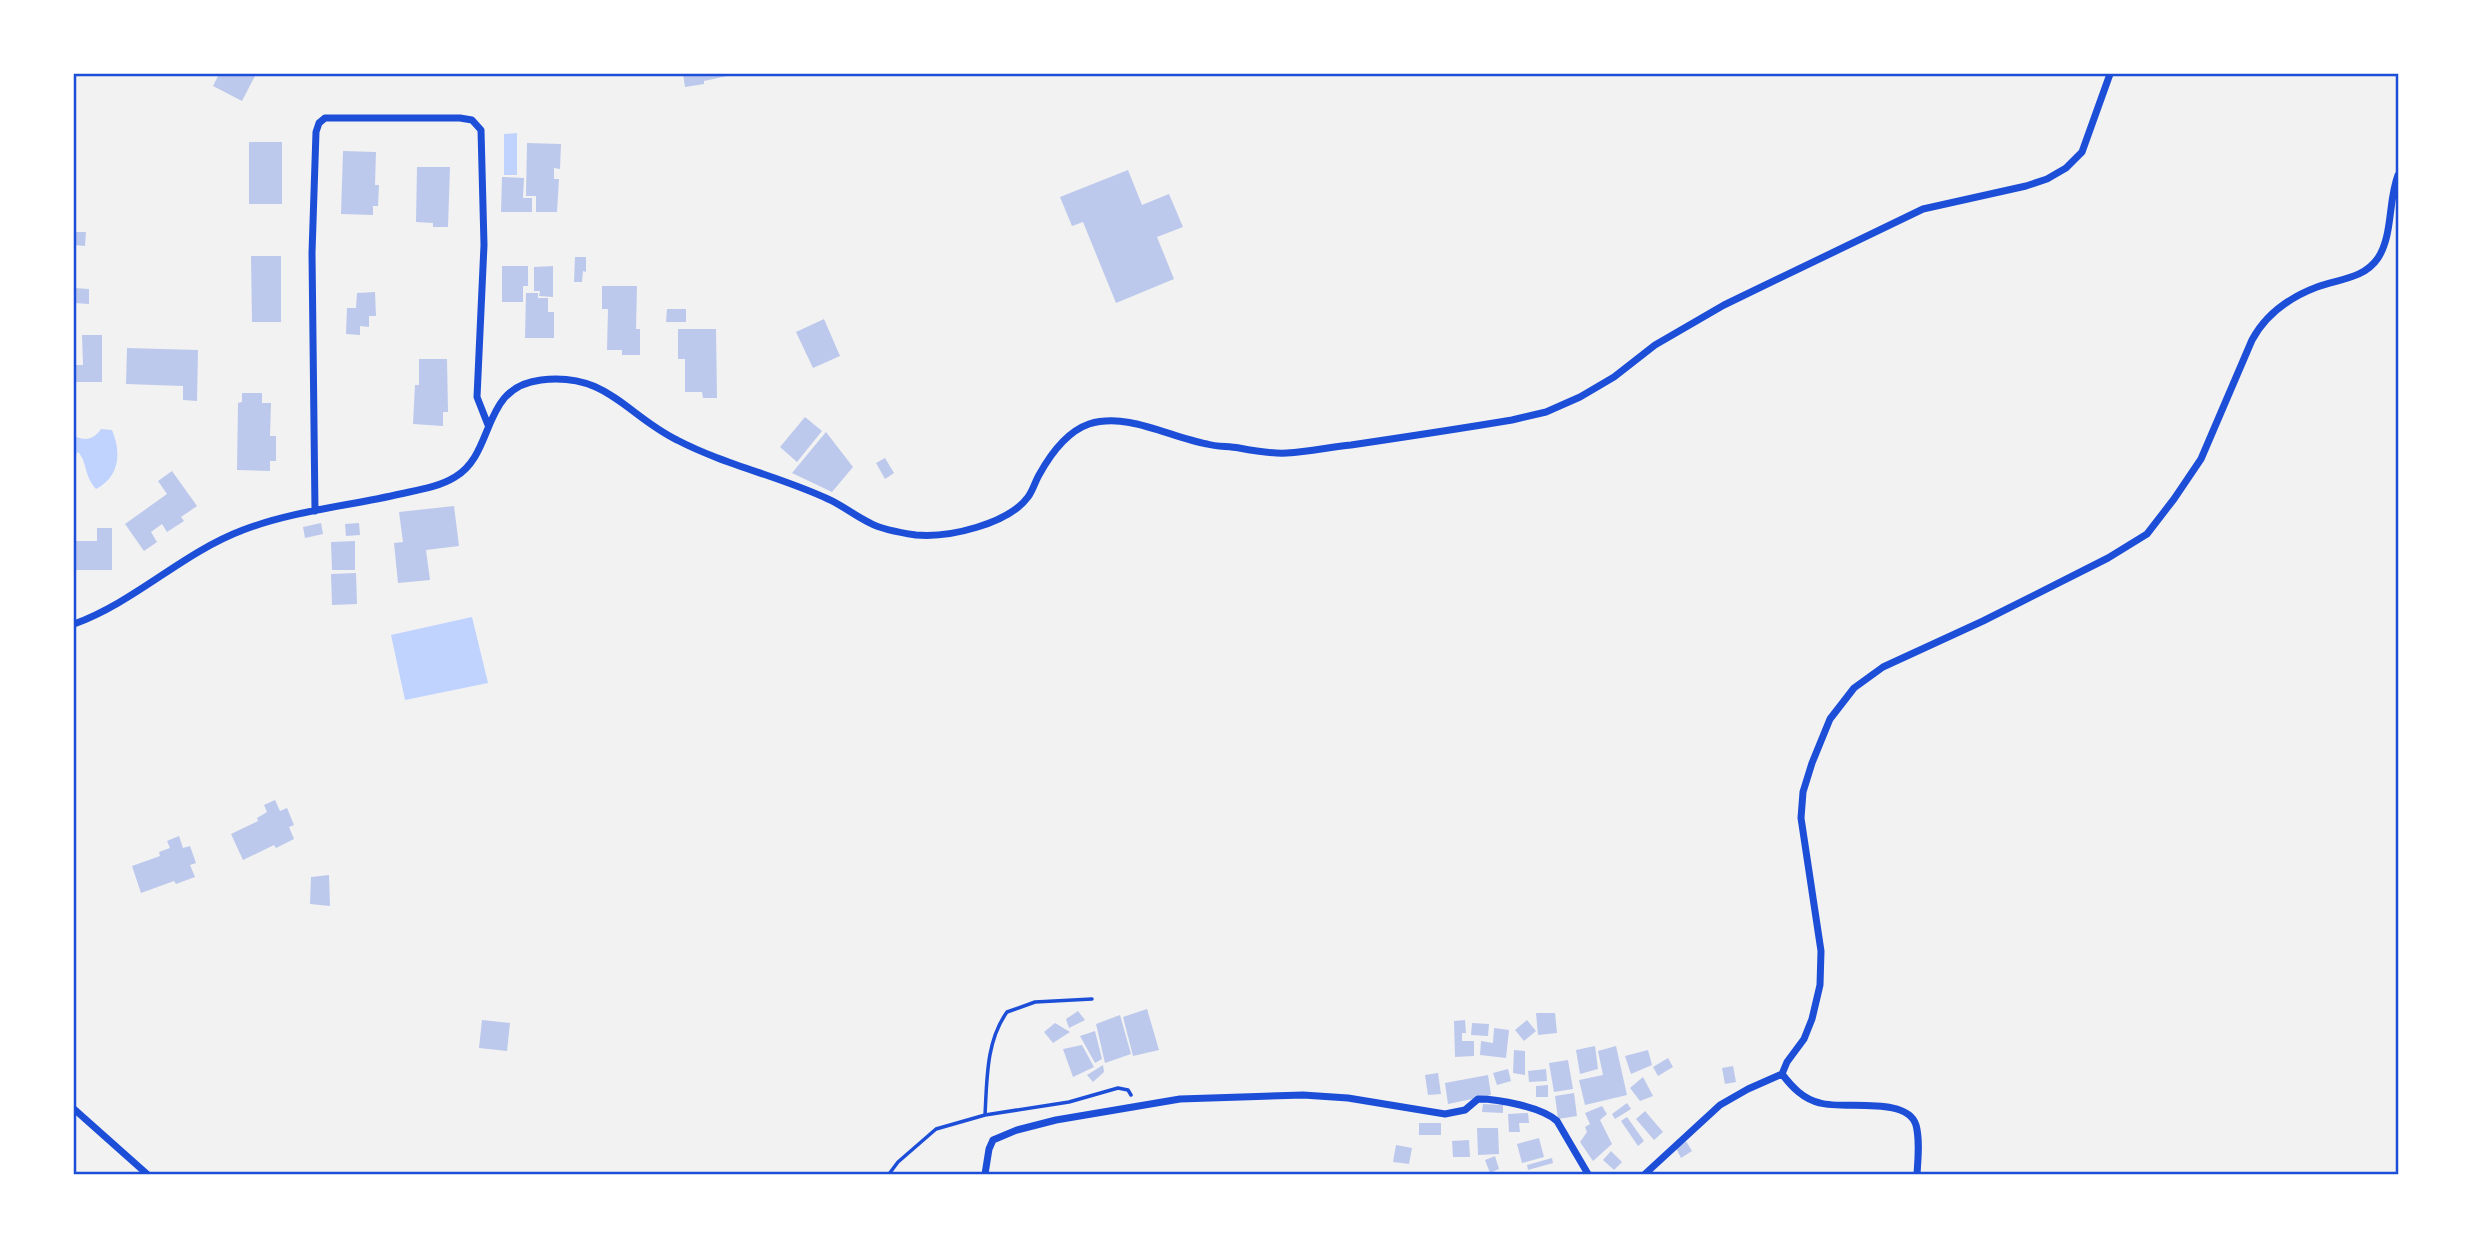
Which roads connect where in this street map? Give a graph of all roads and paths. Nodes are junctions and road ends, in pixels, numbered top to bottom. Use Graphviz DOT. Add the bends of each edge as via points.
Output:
graph roads {
  1 [pos="2110,74"];
  2 [pos="2399,175"];
  3 [pos="488,425"];
  4 [pos="315,511"];
  5 [pos="74,624"];
  6 [pos="1092,999"];
  7 [pos="1782,1074"];
  8 [pos="1136,1106"];
  9 [pos="74,1109"];
  10 [pos="985,1115"];
  11 [pos="147,1174"];
  12 [pos="889,1174"];
  13 [pos="985,1174"];
  14 [pos="1588,1174"];
  15 [pos="1645,1174"];
  16 [pos="1917,1174"];
  1 -- 3 [label="street" via="2081,152 2066,168 2026,186 1923,209 1724,305 1580,397 1512,421 1286,453 1206,444 1166,430 1107,421 1070,434 1014,510 996,520 936,536 874,526 828,499 694,449 647,423 604,389 583,383 561,379 523,383 505,397"];
  2 -- 7 [label="street" via="2378,258 2350,279 2296,297 2262,323 2201,459 2147,534 1983,621 1883,667 1854,688 1830,719 1803,792 1801,818 1821,951 1820,985 1804,1039"];
  3 -- 4 [label="street" via="472,462 457,476 406,493"];
  3 -- 4 [label="street" via="477,397 484,245 481,130 472,120 460,118 325,118 316,132 312,240"];
  4 -- 5 [label="street" via="226,537"];
  6 -- 10 [label="path" via="1035,1002 1007,1012 990,1056"];
  7 -- 15 [label="street" via="1720,1105"];
  7 -- 16 [label="street" via="1792,1088 1819,1103 1890,1107 1909,1114 1916,1124"];
  8 -- 10 [label="path" via="1122,1088"];
  8 -- 13 [label="street" via="1003,1135 993,1140"];
  8 -- 14 [label="street" via="1180,1099 1303,1095 1445,1114 1465,1110 1478,1099 1500,1099 1550,1115"];
  9 -- 11 [label="street"];
  10 -- 12 [label="path" via="936,1129"];
}
